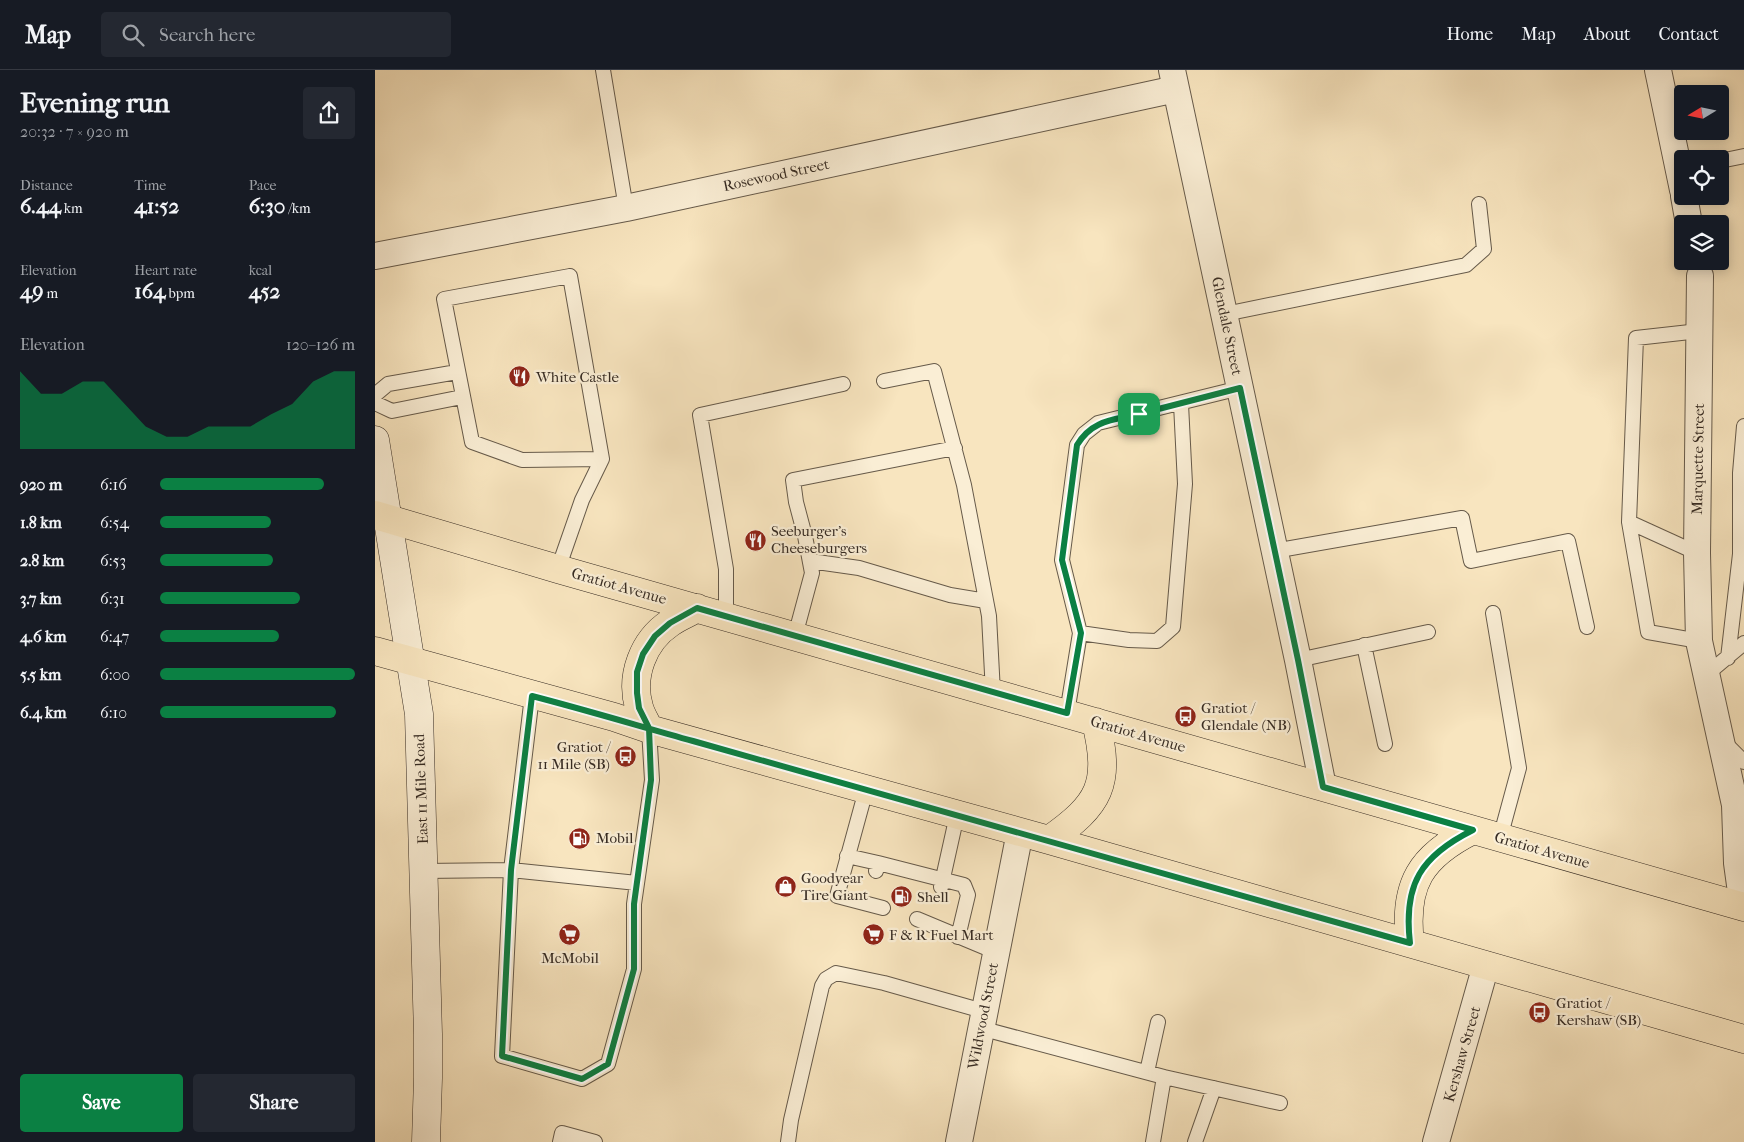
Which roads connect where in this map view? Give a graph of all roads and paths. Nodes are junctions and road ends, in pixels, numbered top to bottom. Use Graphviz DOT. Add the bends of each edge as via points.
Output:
graph roads {
  1 [pos="603,70"];
  2 [pos="1658,70"];
  3 [pos="1174,80"];
  4 [pos="1675,150"];
  5 [pos="1742,156"];
  6 [pos="1729,159"];
  7 [pos="1479,204"];
  8 [pos="626,208"];
  9 [pos="375,256"];
  10 [pos="1698,270"];
  11 [pos="1225,314"];
  12 [pos="1699,331"];
  13 [pos="457,372"];
  14 [pos="884,381"];
  15 [pos="843,384"];
  16 [pos="1240,388"];
  17 [pos="375,395"];
  18 [pos="462,397"];
  19 [pos="375,403"];
  20 [pos="1181,404"];
  21 [pos="1744,426"];
  22 [pos="375,440"];
  23 [pos="955,448"];
  24 [pos="602,459"];
  25 [pos="382,517"];
  26 [pos="1629,522"];
  27 [pos="1275,551"];
  28 [pos="1697,553"];
  29 [pos="811,561"];
  30 [pos="558,569"];
  31 [pos="986,602"];
  32 [pos="697,608"];
  33 [pos="1493,613"];
  34 [pos="727,617"];
  35 [pos="1587,627"];
  36 [pos="1428,632"];
  37 [pos="1081,633"];
  38 [pos="795,636"];
  39 [pos="1699,641"];
  40 [pos="1744,643"];
  41 [pos="1364,645"];
  42 [pos="375,651"];
  43 [pos="1728,658"];
  44 [pos="1298,660"];
  45 [pos="412,661"];
  46 [pos="1706,675"];
  47 [pos="993,692"];
  48 [pos="532,696"];
  49 [pos="1067,713"];
  50 [pos="1096,722"];
  51 [pos="649,728"];
  52 [pos="1720,738"];
  53 [pos="1385,744"];
  54 [pos="1744,762"];
  55 [pos="1323,787"];
  56 [pos="866,790"];
  57 [pos="957,815"];
  58 [pos="1473,830"];
  59 [pos="1020,832"];
  60 [pos="1500,838"];
  61 [pos="1049,840"];
  62 [pos="847,856"];
  63 [pos="511,870"];
  64 [pos="423,871"];
  65 [pos="637,883"];
  66 [pos="942,883"];
  67 [pos="1744,907"];
  68 [pos="883,908"];
  69 [pos="917,919"];
  70 [pos="959,937"];
  71 [pos="1410,943"];
  72 [pos="996,952"];
  73 [pos="1486,965"];
  74 [pos="982,1019"];
  75 [pos="1158,1022"];
  76 [pos="1744,1038"];
  77 [pos="1147,1072"];
  78 [pos="1164,1076"];
  79 [pos="1215,1088"];
  80 [pos="1280,1103"];
  81 [pos="426,1142"];
  82 [pos="560,1142"];
  83 [pos="595,1142"];
  84 [pos="788,1142"];
  85 [pos="959,1142"];
  86 [pos="1153,1142"];
  87 [pos="1195,1142"];
  88 [pos="1436,1142"];
  1 -- 8 [label="lane"];
  2 -- 4 [label="street"];
  3 -- 8 [label="street, Rosewood Street"];
  3 -- 11 [label="street, Glendale Street"];
  5 -- 6 [label="lane"];
  7 -- 11 [label="lane" via="1483,249 1465,265"];
  8 -- 9 [label="street, Rosewood Street"];
  10 -- 12 [label="street, Marquette Street"];
  11 -- 16 [label="street, Glendale Street"];
  12 -- 26 [label="lane" via="1636,338"];
  12 -- 28 [label="street, Marquette Street"];
  13 -- 17 [label="lane" via="388,384"];
  13 -- 18 [label="lane"];
  13 -- 24 [label="lane" via="444,299 570,276"];
  14 -- 23 [label="lane" via="934,371"];
  15 -- 34 [label="lane" via="700,415 726,569"];
  16 -- 20 [label="lane"];
  16 -- 27 [label="street, Glendale Street"];
  18 -- 19 [label="lane" via="393,411"];
  18 -- 24 [label="lane" via="472,442 522,460"];
  20 -- 37 [label="lane" via="1098,424 1084,434 1077,445 1062,560"];
  20 -- 37 [label="lane" via="1185,484 1173,627 1157,641"];
  21 -- 43 [label="lane" via="1740,473 1740,554"];
  22 -- 25 [label="main road, East 11 Mile Road"];
  23 -- 29 [label="lane" via="793,480"];
  23 -- 31 [label="lane"];
  24 -- 30 [label="lane" via="582,500"];
  25 -- 30 [label="main road, Gratiot Avenue"];
  25 -- 45 [label="main road, East 11 Mile Road"];
  26 -- 28 [label="lane"];
  26 -- 39 [label="lane" via="1648,632"];
  27 -- 35 [label="lane" via="1462,518 1471,561 1568,541"];
  27 -- 44 [label="street, Glendale Street"];
  28 -- 39 [label="street, Marquette Street"];
  29 -- 31 [label="lane" via="859,568 950,595"];
  29 -- 38 [label="lane" via="812,573"];
  30 -- 32 [label="main road, Gratiot Avenue"];
  31 -- 47 [label="lane"];
  32 -- 34 [label="main road, Gratiot Avenue"];
  32 -- 51 [label="main road" via="670,623 655,636 643,654 637,672 637,693 639,708"];
  33 -- 60 [label="lane" via="1519,768"];
  34 -- 38 [label="main road, Gratiot Avenue"];
  36 -- 41 [label="lane"];
  37 -- 49 [label="lane"];
  38 -- 47 [label="main road, Gratiot Avenue"];
  39 -- 46 [label="street, Marquette Street"];
  40 -- 43 [label="lane"];
  41 -- 44 [label="lane"];
  41 -- 53 [label="lane"];
  42 -- 45 [label="main road"];
  43 -- 46 [label="lane"];
  44 -- 55 [label="street, Glendale Street"];
  45 -- 48 [label="main road"];
  45 -- 64 [label="main road, East 11 Mile Road" via="419,714"];
  46 -- 52 [label="street, Marquette Street"];
  47 -- 49 [label="main road, Gratiot Avenue"];
  48 -- 51 [label="main road"];
  48 -- 63 [label="lane"];
  49 -- 50 [label="main road, Gratiot Avenue"];
  50 -- 55 [label="main road, Gratiot Avenue"];
  50 -- 61 [label="main road" via="1101,745 1100,787 1088,808"];
  51 -- 56 [label="main road"];
  51 -- 65 [label="lane" via="651,780"];
  52 -- 54 [label="lane"];
  52 -- 67 [label="street, Marquette Street" via="1735,805 1737,862"];
  55 -- 58 [label="main road, Gratiot Avenue"];
  56 -- 57 [label="main road"];
  56 -- 62 [label="lane"];
  57 -- 59 [label="main road"];
  57 -- 66 [label="lane"];
  58 -- 60 [label="main road, Gratiot Avenue"];
  58 -- 71 [label="main road" via="1452,841 1420,872 1411,890"];
  59 -- 61 [label="main road"];
  59 -- 72 [label="street, Wildwood Street"];
  60 -- 67 [label="main road, Gratiot Avenue"];
  61 -- 71 [label="main road"];
  62 -- 66 [label="lane"];
  62 -- 68 [label="lane" via="837,896"];
  63 -- 64 [label="lane"];
  63 -- 65 [label="lane"];
  63 -- 65 [label="lane" via="502,1056 582,1079 608,1064 634,969"];
  64 -- 81 [label="main road, East 11 Mile Road" via="428,1078"];
  66 -- 70 [label="lane" via="964,885 968,895"];
  69 -- 70 [label="lane" via="934,920"];
  70 -- 72 [label="lane"];
  71 -- 73 [label="main road"];
  72 -- 74 [label="street, Wildwood Street"];
  73 -- 76 [label="main road"];
  73 -- 88 [label="street, Kershaw Street"];
  74 -- 77 [label="lane"];
  74 -- 84 [label="lane" via="884,983 836,973 826,979"];
  74 -- 85 [label="street, Wildwood Street"];
  75 -- 77 [label="lane"];
  77 -- 78 [label="lane"];
  78 -- 79 [label="lane"];
  78 -- 86 [label="lane"];
  79 -- 80 [label="lane"];
  79 -- 87 [label="lane"];
  82 -- 83 [label="lane" via="562,1133"];
}
